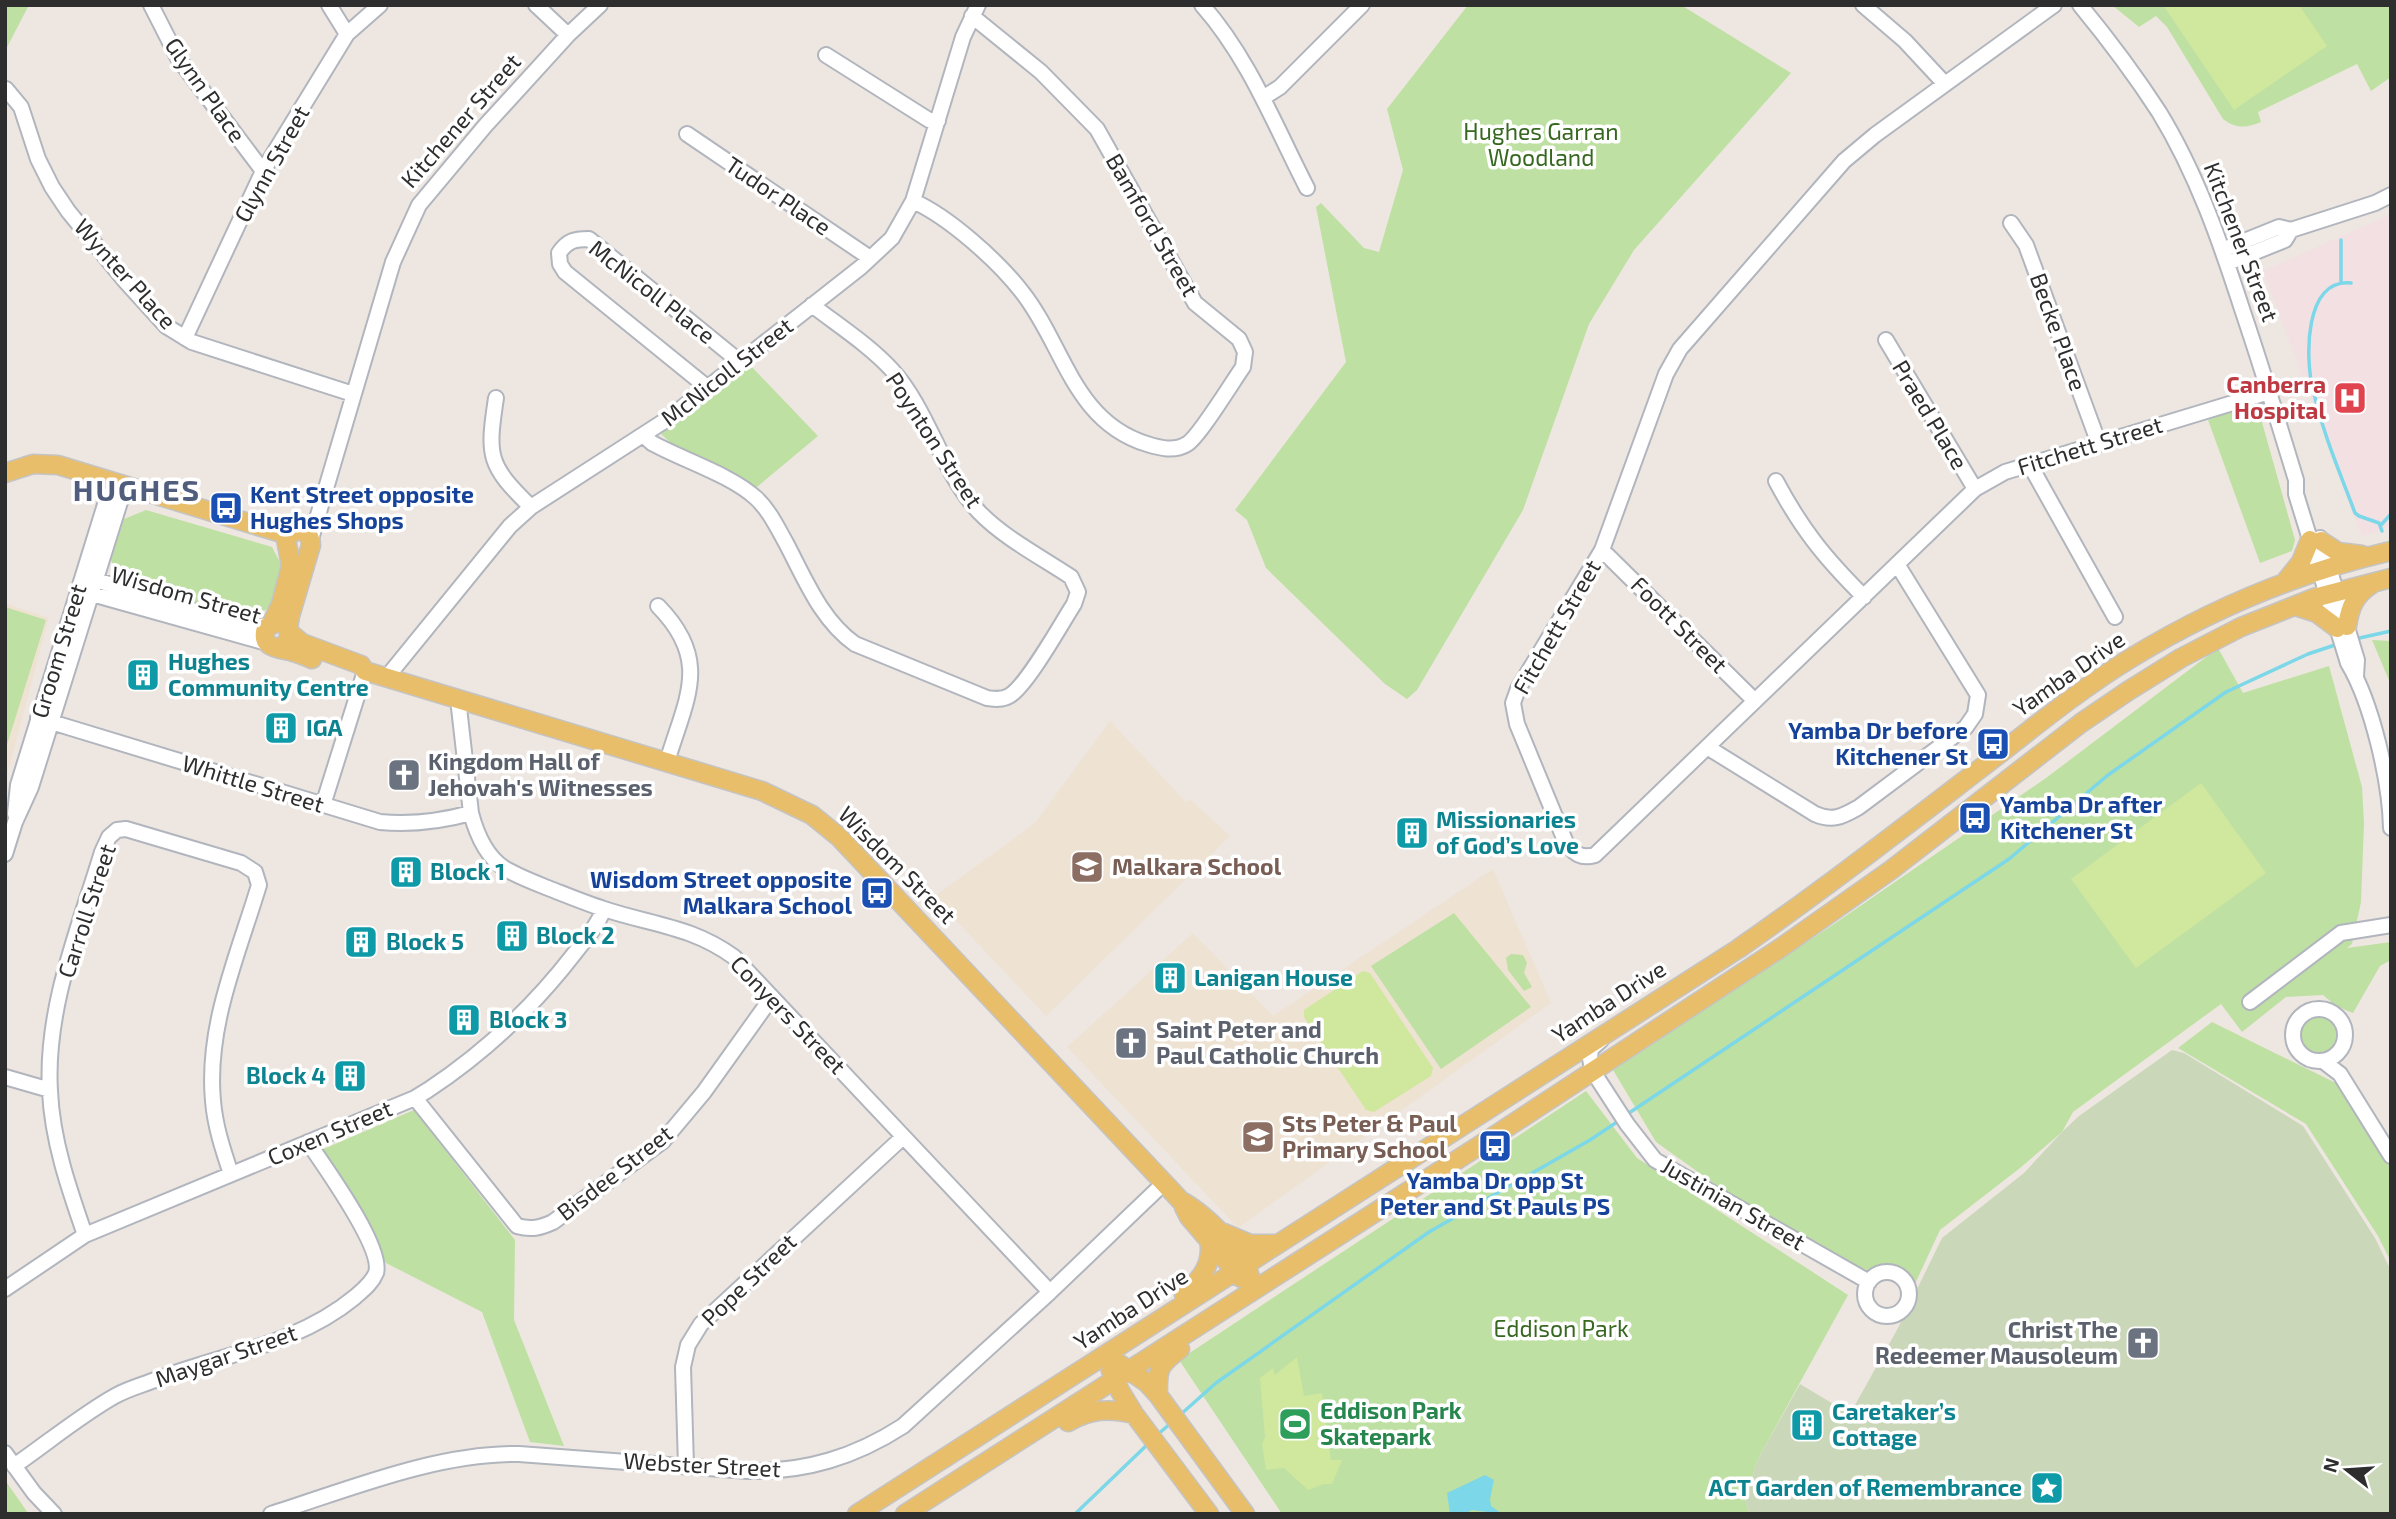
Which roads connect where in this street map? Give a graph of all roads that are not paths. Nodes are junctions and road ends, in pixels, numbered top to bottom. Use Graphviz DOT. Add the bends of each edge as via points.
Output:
graph roads {
  1 [pos="151,5"];
  2 [pos="329,5"];
  3 [pos="380,5"];
  4 [pos="536,5"];
  5 [pos="600,5"];
  6 [pos="1202,5"];
  7 [pos="1362,5"];
  8 [pos="1863,5"];
  9 [pos="2054,5"];
  10 [pos="2080,5"];
  11 [pos="975,11"];
  12 [pos="346,34"];
  13 [pos="568,35"];
  14 [pos="825,55"];
  15 [pos="1945,84"];
  16 [pos="6,89"];
  17 [pos="1263,98"];
  18 [pos="938,121"];
  19 [pos="687,134"];
  20 [pos="263,171"];
  21 [pos="1307,188"];
  22 [pos="2391,195"];
  23 [pos="913,201"];
  24 [pos="2011,223"];
  25 [pos="2225,257"];
  26 [pos="870,258"];
  27 [pos="812,305"];
  28 [pos="185,338"];
  29 [pos="1886,340"];
  30 [pos="740,362"];
  31 [pos="708,388"];
  32 [pos="2269,392"];
  33 [pos="353,394"];
  34 [pos="496,398"];
  35 [pos="643,435"];
  36 [pos="2099,443"];
  37 [pos="2030,465"];
  38 [pos="5,473"];
  39 [pos="5,480"];
  40 [pos="1776,481"];
  41 [pos="117,488"];
  42 [pos="1975,489"];
  43 [pos="531,507"];
  44 [pos="2316,541"];
  45 [pos="297,542"];
  46 [pos="1602,550"];
  47 [pos="2391,551"];
  48 [pos="2369,556"];
  49 [pos="1898,564"];
  50 [pos="2324,569"];
  51 [pos="2383,580"];
  52 [pos="80,583"];
  53 [pos="2282,584"];
  54 [pos="94,587"];
  55 [pos="2331,593"];
  56 [pos="1864,597"];
  57 [pos="658,606"];
  58 [pos="2295,606"];
  59 [pos="2115,617"];
  60 [pos="2342,627"];
  61 [pos="277,634"];
  62 [pos="365,671"];
  63 [pos="387,677"];
  64 [pos="458,699"];
  65 [pos="1755,701"];
  66 [pos="45,720"];
  67 [pos="1707,747"];
  68 [pos="667,762"];
  69 [pos="323,805"];
  70 [pos="471,813"];
  71 [pos="2391,828"];
  72 [pos="5,854"];
  73 [pos="604,909"];
  74 [pos="2391,925"];
  75 [pos="772,997"];
  76 [pos="2250,1002"];
  77 [pos="1609,1031"];
  78 [pos="2337,1054"];
  79 [pos="2323,1061"];
  80 [pos="1592,1070"];
  81 [pos="2340,1074"];
  82 [pos="5,1077"];
  83 [pos="1536,1078"];
  84 [pos="50,1090"];
  85 [pos="415,1098"];
  86 [pos="903,1137"];
  87 [pos="308,1142"];
  88 [pos="2391,1156"];
  89 [pos="231,1174"];
  90 [pos="1164,1183"];
  91 [pos="1212,1234"];
  92 [pos="85,1236"];
  93 [pos="1276,1244"];
  94 [pos="1240,1267"];
  95 [pos="1869,1282"];
  96 [pos="5,1289"];
  97 [pos="1254,1290"];
  98 [pos="1050,1292"];
  99 [pos="1165,1316"];
  100 [pos="1214,1316"];
  101 [pos="1105,1355"];
  102 [pos="1121,1376"];
  103 [pos="1162,1400"];
  104 [pos="1139,1420"];
  105 [pos="1009,1447"];
  106 [pos="5,1453"];
  107 [pos="14,1466"];
  108 [pos="685,1466"];
  109 [pos="54,1514"];
  110 [pos="271,1514"];
  111 [pos="856,1514"];
  112 [pos="905,1514"];
  113 [pos="1209,1514"];
  114 [pos="1245,1514"];
  1 -- 20 [label="street, Glynn Place" via="178,58"];
  2 -- 12 [label="street"];
  3 -- 12 [label="street, Glynn Street"];
  4 -- 13 [label="street"];
  5 -- 13 [label="street, Kitchener Street"];
  6 -- 17 [label="street" via="1220,26"];
  7 -- 17 [label="street" via="1280,87"];
  8 -- 15 [label="street"];
  9 -- 15 [label="street, Fitchett Street"];
  10 -- 25 [label="street, Kitchener Street" via="2160,113 2197,185"];
  11 -- 18 [label="street, McNicoll Street"];
  11 -- 23 [label="street, Bamford Street" via="1097,129 1195,303 1239,339 1245,352 1243,367 1189,443 1174,449 1136,441 1106,422 1085,401 1022,292 948,221"];
  12 -- 20 [label="street, Glynn Street"];
  13 -- 33 [label="street, Kitchener Street" via="419,205 393,262"];
  14 -- 18 [label="street" via="929,120"];
  15 -- 46 [label="street, Fitchett Street" via="1844,161 1680,349 1665,374"];
  16 -- 28 [label="street, Wynter Place" via="21,107 38,159 68,211 166,326"];
  17 -- 21 [label="street"];
  18 -- 23 [label="street, McNicoll Street"];
  19 -- 26 [label="street, Tudor Place"];
  20 -- 28 [label="street, Glynn Street"];
  22 -- 25 [label="street" via="2291,230 2280,227"];
  23 -- 26 [label="street, McNicoll Street" via="891,238"];
  24 -- 36 [label="street, Becke Place" via="2026,245"];
  25 -- 32 [label="street, Kitchener Street"];
  26 -- 27 [label="street, McNicoll Street"];
  27 -- 30 [label="street, McNicoll Street"];
  27 -- 35 [label="street, Poynton Street" via="892,370 962,491 991,524 1071,577 1078,592 1074,604 1010,696 987,698 855,644 827,618 773,519 757,499"];
  28 -- 33 [label="street, Wynter Place"];
  29 -- 42 [label="street, Praed Place"];
  30 -- 31 [label="street, McNicoll Street"];
  30 -- 31 [label="street, McNicoll Place" via="589,239 565,245 559,253 565,272"];
  31 -- 35 [label="street, McNicoll Street"];
  32 -- 36 [label="street, Fitchett Street"];
  32 -- 44 [label="street, Kitchener Street" via="2296,480 2296,494"];
  33 -- 45 [label="street, Kitchener Street" via="325,487"];
  34 -- 43 [label="street" via="492,457 500,474"];
  35 -- 43 [label="street, McNicoll Street"];
  36 -- 37 [label="street, Fitchett Street"];
  37 -- 42 [label="street, Fitchett Street" via="2005,472"];
  37 -- 59 [label="street"];
  38 -- 41 [label="main road" via="33,464 58,465"];
  39 -- 41 [label="main road" via="42,473"];
  40 -- 56 [label="street" via="1815,545"];
  41 -- 45 [label="main road"];
  41 -- 52 [label="street, Groom Street"];
  41 -- 54 [label="street, Groom Street"];
  42 -- 49 [label="street, Fitchett Street"];
  43 -- 63 [label="street, McNicoll Street" via="510,526"];
  44 -- 48 [label="main road" via="2337,552"];
  44 -- 50 [label="street, Kitchener Street"];
  44 -- 53 [label="main road"];
  45 -- 61 [label="main road, Kitchener Street" via="290,616"];
  46 -- 65 [label="street, Foott Street"];
  46 -- 67 [label="street, Fitchett Street" via="1513,703 1517,724 1566,844 1581,856 1595,855"];
  47 -- 48 [label="main road, Yamba Drive"];
  48 -- 50 [label="main road, Yamba Drive"];
  49 -- 56 [label="street, Fitchett Street"];
  49 -- 67 [label="street" via="1978,695 1975,714 1966,727 1859,807 1827,819"];
  50 -- 53 [label="main road, Yamba Drive"];
  50 -- 55 [label="street, Kitchener Street"];
  51 -- 55 [label="main road, Yamba Drive"];
  51 -- 60 [label="main road" via="2359,592"];
  52 -- 54 [label="street, Wisdom Street"];
  52 -- 66 [label="street, Groom Street"];
  53 -- 77 [label="main road, Yamba Drive" via="2181,630 2101,677 1812,897"];
  54 -- 61 [label="street, Wisdom Street"];
  54 -- 66 [label="street, Groom Street"];
  55 -- 58 [label="main road, Yamba Drive"];
  55 -- 60 [label="street, Kitchener Street"];
  56 -- 65 [label="street, Fitchett Street"];
  57 -- 68 [label="street" via="683,637 691,659 692,677"];
  58 -- 60 [label="main road"];
  58 -- 80 [label="main road, Yamba Drive" via="2181,658 2113,701 1782,947"];
  60 -- 71 [label="street, Kitchener Street" via="2348,663 2380,755"];
  61 -- 62 [label="main road, Wisdom Street" via="361,665"];
  62 -- 63 [label="main road, Wisdom Street"];
  62 -- 69 [label="street"];
  63 -- 64 [label="main road, Wisdom Street"];
  64 -- 68 [label="main road, Wisdom Street"];
  64 -- 70 [label="street, Conyers Street"];
  65 -- 67 [label="street, Fitchett Street"];
  66 -- 69 [label="street, Whittle Street"];
  66 -- 72 [label="street, Groom Street" via="31,788"];
  68 -- 90 [label="main road, Wisdom Street" via="762,790 812,815 839,837"];
  69 -- 70 [label="street, Whittle Street" via="400,824"];
  70 -- 73 [label="street, Conyers Street" via="475,830 503,867"];
  73 -- 75 [label="street, Conyers Street" via="715,943"];
  73 -- 85 [label="street, Coxen Street" via="562,969 517,1020"];
  74 -- 76 [label="street" via="2341,933"];
  75 -- 85 [label="street, Bisdee Street" via="663,1141 540,1228 517,1226"];
  75 -- 86 [label="street, Conyers Street"];
  77 -- 80 [label="street" via="1591,1049"];
  77 -- 83 [label="main road, Yamba Drive"];
  78 -- 79 [label="street"];
  78 -- 79 [label="street" via="2345,1039 2341,1022 2328,1011 2307,1012 2294,1029 2295,1046 2306,1058"];
  78 -- 81 [label="street"];
  79 -- 81 [label="street"];
  80 -- 83 [label="street" via="1571,1064"];
  80 -- 95 [label="street, Justinian Street" via="1655,1160"];
  80 -- 97 [label="main road, Yamba Drive"];
  81 -- 88 [label="street"];
  82 -- 84 [label="street"];
  83 -- 93 [label="main road, Yamba Drive"];
  84 -- 89 [label="street, Carroll Street" via="56,1011 109,837 125,830 241,863 255,872 260,885 220,1009 212,1075 219,1137"];
  84 -- 92 [label="street, Carroll Street" via="61,1159"];
  85 -- 87 [label="street, Coxen Street"];
  86 -- 98 [label="street, Conyers Street"];
  86 -- 108 [label="street, Pope Street" via="701,1324 688,1345 683,1367"];
  87 -- 89 [label="street, Coxen Street"];
  87 -- 107 [label="street, Maygar Street" via="376,1255 376,1272 368,1286 310,1328 116,1395"];
  89 -- 92 [label="street, Coxen Street"];
  90 -- 91 [label="main road, Wisdom Street" via="1189,1217"];
  90 -- 98 [label="street, Webster Street"];
  91 -- 93 [label="main road" via="1250,1244"];
  91 -- 94 [label="main road, Wisdom Street"];
  91 -- 99 [label="main road" via="1209,1264"];
  92 -- 96 [label="street, Coxen Street"];
  93 -- 94 [label="main road, Yamba Drive"];
  94 -- 97 [label="main road, Wisdom Street"];
  94 -- 99 [label="main road, Yamba Drive"];
  97 -- 100 [label="main road, Yamba Drive"];
  98 -- 108 [label="street, Webster Street" via="903,1426 875,1444 838,1459 776,1472"];
  99 -- 101 [label="main road, Yamba Drive"];
  100 -- 102 [label="main road, Yamba Drive"];
  100 -- 103 [label="main road" via="1158,1370"];
  101 -- 102 [label="main road"];
  101 -- 111 [label="main road, Yamba Drive"];
  102 -- 103 [label="main road" via="1146,1382"];
  102 -- 104 [label="main road"];
  102 -- 105 [label="main road, Yamba Drive"];
  103 -- 114 [label="main road"];
  104 -- 105 [label="main road" via="1113,1409 1084,1413 1042,1436"];
  104 -- 113 [label="main road"];
  105 -- 112 [label="main road, Yamba Drive"];
  106 -- 107 [label="street"];
  107 -- 109 [label="street"];
  108 -- 110 [label="street, Webster Street" via="492,1454 438,1462"];
}
